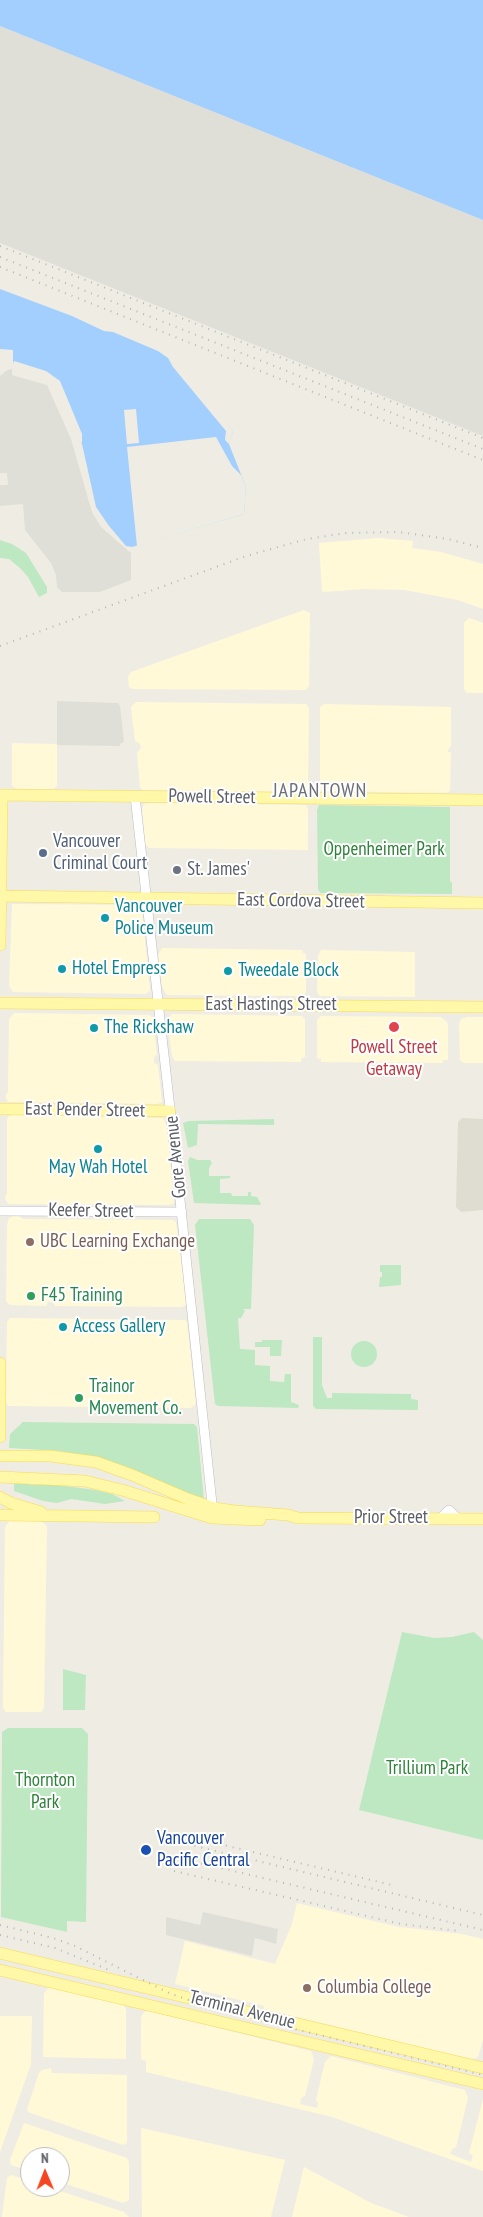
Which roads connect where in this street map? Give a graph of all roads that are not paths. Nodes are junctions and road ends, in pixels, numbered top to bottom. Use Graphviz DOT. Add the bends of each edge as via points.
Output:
graph roads {
  1 [pos="1,795"];
  2 [pos="135,796"];
  3 [pos="483,800"];
  4 [pos="0,896"];
  5 [pos="146,898"];
  6 [pos="483,903"];
  7 [pos="0,945"];
  8 [pos="0,1003"];
  9 [pos="158,1004"];
  10 [pos="483,1007"];
  11 [pos="0,1109"];
  12 [pos="170,1111"];
  13 [pos="0,1210"];
  14 [pos="182,1212"];
  15 [pos="0,1362"];
  16 [pos="0,1428"];
  17 [pos="0,1437"];
  18 [pos="0,1456"];
  19 [pos="0,1477"];
  20 [pos="0,1497"];
  21 [pos="213,1513"];
  22 [pos="0,1514"];
  23 [pos="54,1516"];
  24 [pos="154,1517"];
  25 [pos="483,1519"];
  26 [pos="0,1953"];
  27 [pos="0,1970"];
  28 [pos="483,2068"];
  29 [pos="483,2084"];
  1 -- 2 [label="main road, Powell Street"];
  1 -- 4 [label="main road"];
  2 -- 3 [label="main road, Powell Street"];
  2 -- 5 [label="street, Gore Avenue"];
  4 -- 5 [label="main road, East Cordova Street"];
  4 -- 7 [label="main road"];
  5 -- 6 [label="main road, East Cordova Street"];
  5 -- 9 [label="street, Gore Avenue"];
  8 -- 9 [label="main road, East Hastings Street"];
  9 -- 10 [label="main road, East Hastings Street"];
  9 -- 12 [label="street, Gore Avenue"];
  11 -- 12 [label="main road, East Pender Street"];
  12 -- 14 [label="street, Gore Avenue"];
  13 -- 14 [label="street, Keefer Street"];
  14 -- 21 [label="street, Gore Avenue"];
  15 -- 16 [label="main road"];
  16 -- 17 [label="main road"];
  18 -- 21 [label="main road" via="50,1456 96,1462"];
  19 -- 21 [label="main road" via="68,1478"];
  20 -- 23 [label="main road"];
  21 -- 25 [label="main road, Prior Street" via="298,1518"];
  22 -- 23 [label="main road"];
  23 -- 24 [label="main road"];
  26 -- 28 [label="main road, Terminal Avenue"];
  27 -- 29 [label="main road, Terminal Avenue"];
}
